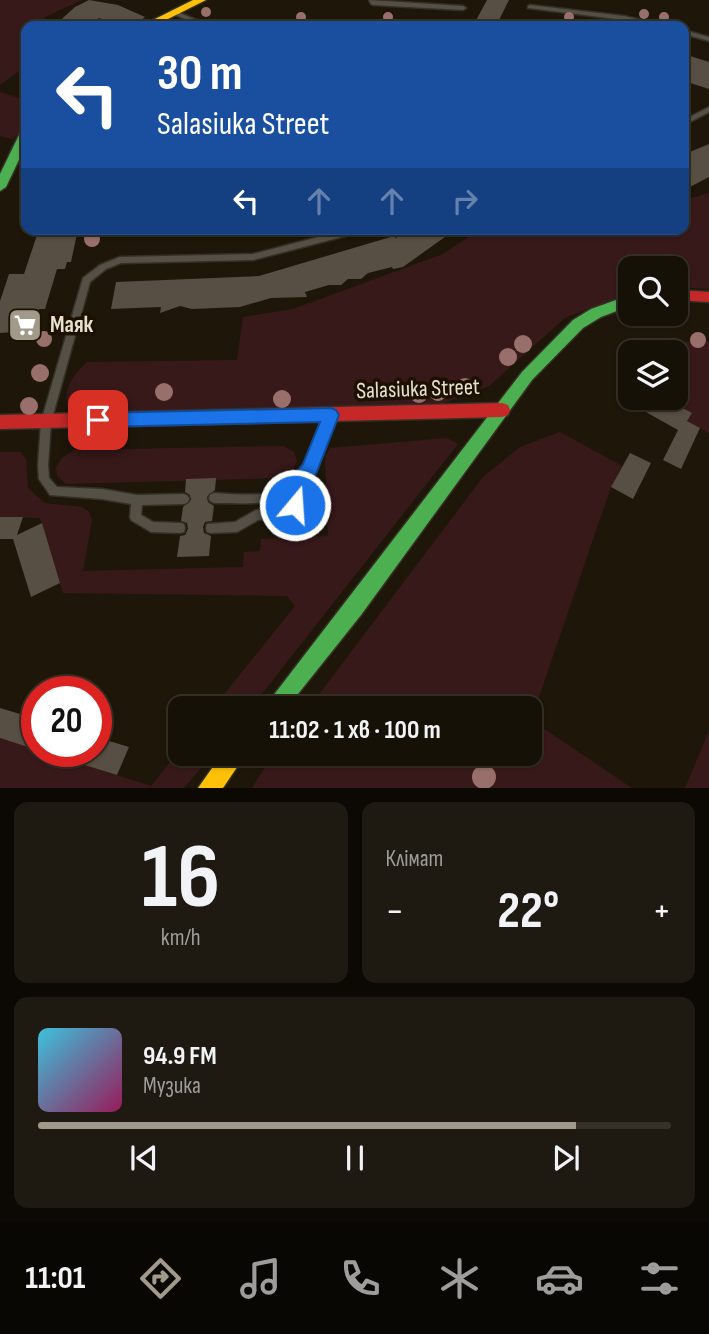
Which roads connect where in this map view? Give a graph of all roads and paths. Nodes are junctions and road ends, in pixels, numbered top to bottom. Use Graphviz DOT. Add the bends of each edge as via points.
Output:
graph roads {
  1 [pos="201,0"];
  2 [pos="372,0"];
  3 [pos="530,7"];
  4 [pos="463,8"];
  5 [pos="173,12"];
  6 [pos="156,21"];
  7 [pos="194,21"];
  8 [pos="639,21"];
  9 [pos="689,33"];
  10 [pos="709,39"];
  11 [pos="709,109"];
  12 [pos="689,120"];
  13 [pos="21,143"];
  14 [pos="0,187"];
  15 [pos="338,235"];
  16 [pos="688,296"];
  17 [pos="709,297"];
  18 [pos="618,305"];
  19 [pos="502,410"];
  20 [pos="331,415"];
  21 [pos="0,422"];
  22 [pos="46,422"];
  23 [pos="294,485"];
  24 [pos="214,498"];
  25 [pos="184,499"];
  26 [pos="137,500"];
  27 [pos="180,528"];
  28 [pos="211,528"];
  29 [pos="283,696"];
  30 [pos="227,766"];
  31 [pos="210,787"];
  1 -- 5 [label="street"];
  2 -- 4 [label="lane"];
  3 -- 8 [label="lane"];
  5 -- 6 [label="street"];
  5 -- 7 [label="lane"];
  9 -- 10 [label="lane"];
  11 -- 12 [label="lane"];
  13 -- 14 [label="street"];
  15 -- 22 [label="lane" via="253,257 120,260 103,267 86,280"];
  16 -- 17 [label="street"];
  18 -- 19 [label="street, Salasiuka Street" via="570,331"];
  19 -- 20 [label="street, Salasiuka Street"];
  19 -- 29 [label="street, Salasiuka Street"];
  20 -- 22 [label="street, Salasiuka Street"];
  20 -- 23 [label="lane" via="310,469"];
  21 -- 22 [label="street, Salasiuka Street"];
  22 -- 26 [label="lane" via="44,478 54,492"];
  23 -- 24 [label="lane" via="275,496"];
  23 -- 28 [label="lane" via="295,505 282,514 256,515 237,527"];
  25 -- 26 [label="lane"];
  26 -- 27 [label="lane" via="135,517 151,527"];
  30 -- 31 [label="street"];
}
